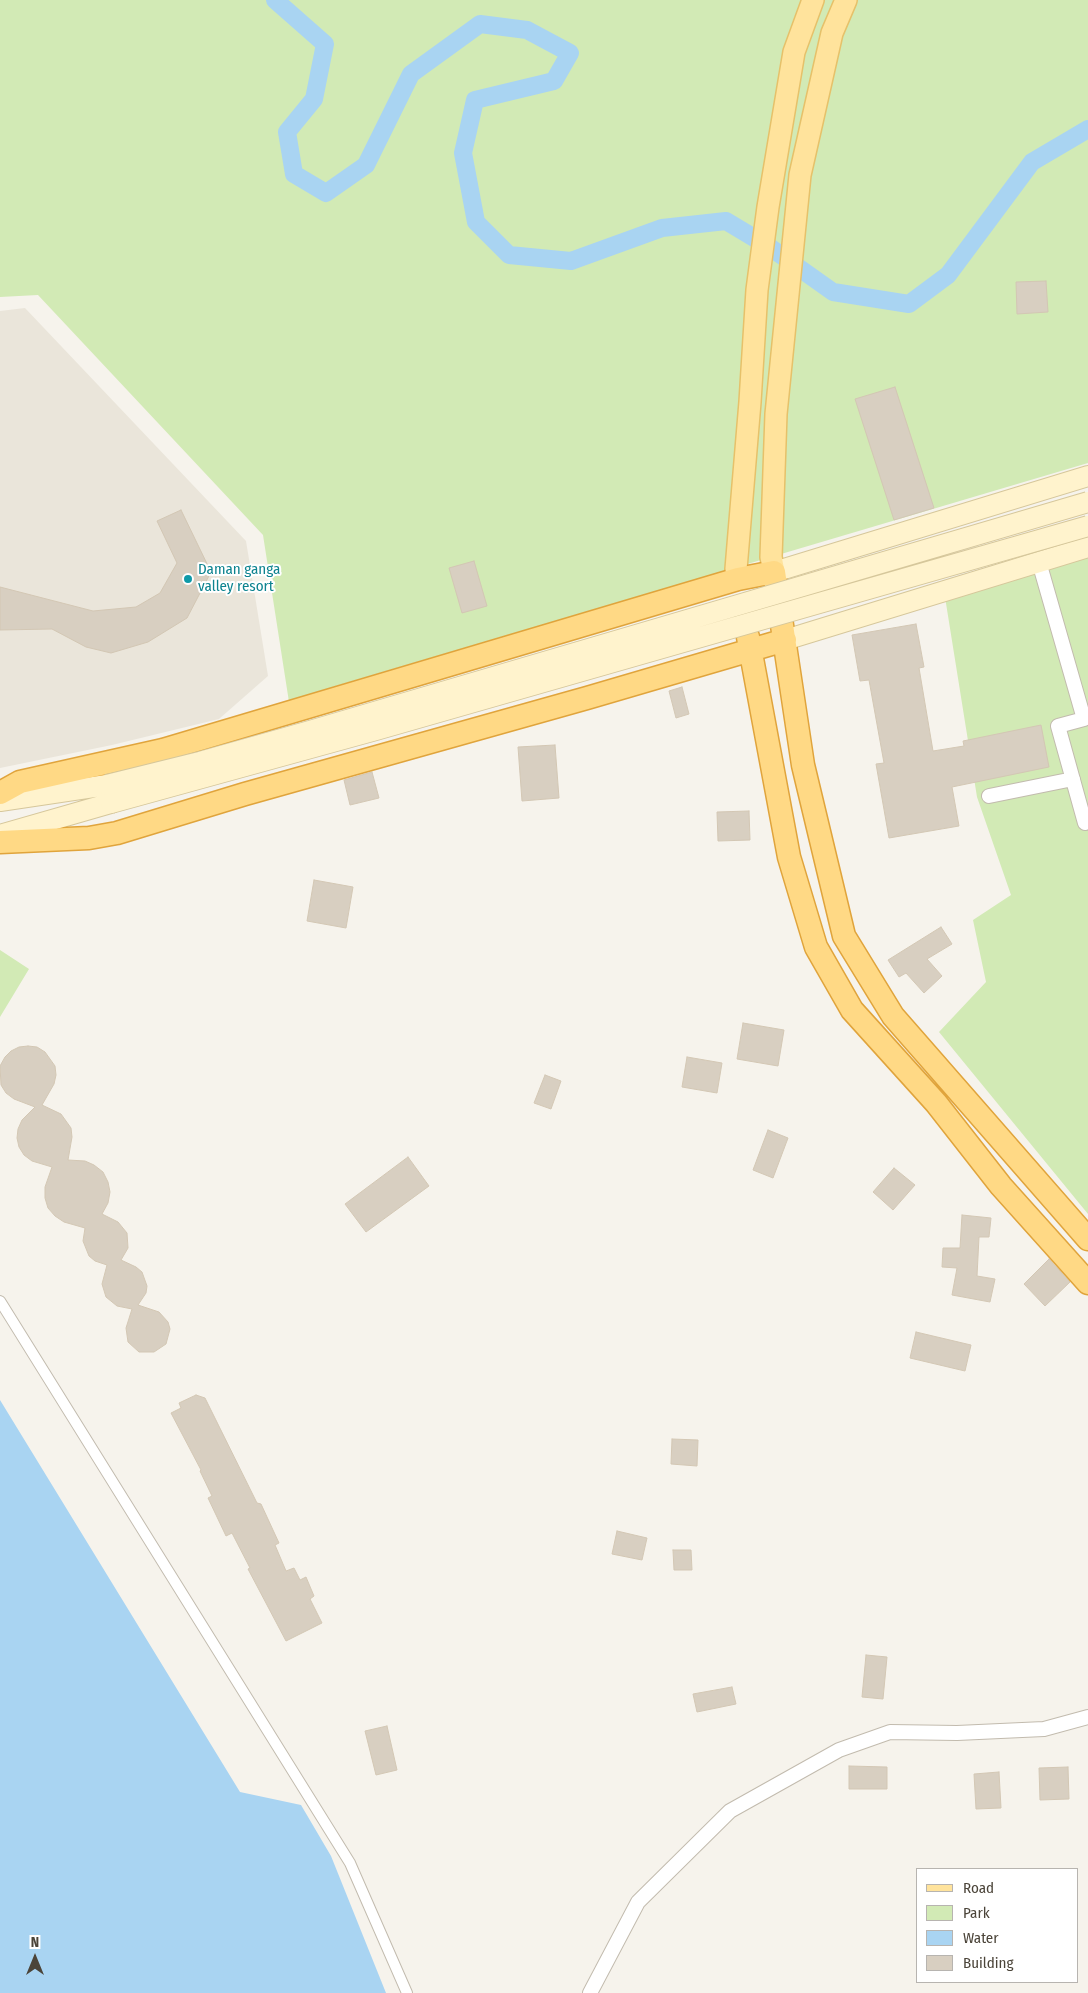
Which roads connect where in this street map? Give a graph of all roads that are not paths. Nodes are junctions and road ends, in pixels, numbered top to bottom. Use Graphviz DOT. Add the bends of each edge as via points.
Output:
graph roads {
  1 [pos="813,0"];
  2 [pos="846,0"];
  3 [pos="1088,476"];
  4 [pos="1088,502"];
  5 [pos="1088,526"];
  6 [pos="1088,547"];
  7 [pos="1039,562"];
  8 [pos="774,572"];
  9 [pos="738,579"];
  10 [pos="785,640"];
  11 [pos="751,650"];
  12 [pos="1073,779"];
  13 [pos="0,792"];
  14 [pos="109,794"];
  15 [pos="990,796"];
  16 [pos="0,801"];
  17 [pos="1085,823"];
  18 [pos="0,835"];
  19 [pos="0,842"];
  20 [pos="1088,1239"];
  21 [pos="1088,1283"];
  22 [pos="0,1301"];
  23 [pos="1088,1717"];
  24 [pos="407,1993"];
  25 [pos="590,1993"];
  1 -- 9 [label="main road" via="794,52 757,290 736,569"];
  2 -- 8 [label="main road" via="832,33 800,175 776,414 771,558"];
  3 -- 8 [label="main road"];
  4 -- 14 [label="main road, bridge" via="200,762"];
  5 -- 14 [label="main road, bridge" via="376,730"];
  6 -- 7 [label="main road"];
  7 -- 10 [label="main road"];
  7 -- 12 [label="street" via="1084,719 1058,726"];
  8 -- 9 [label="highway"];
  8 -- 10 [label="highway"];
  9 -- 11 [label="highway"];
  9 -- 13 [label="highway" via="163,750 20,782"];
  10 -- 11 [label="highway"];
  10 -- 20 [label="highway" via="804,764 844,936 893,1016"];
  11 -- 19 [label="highway" via="117,833 89,838"];
  11 -- 21 [label="highway" via="789,857 816,947 852,1010 936,1103 1001,1186"];
  12 -- 15 [label="street"];
  12 -- 17 [label="street"];
  14 -- 16 [label="main road"];
  14 -- 18 [label="main road"];
  22 -- 24 [label="street" via="350,1863"];
  23 -- 25 [label="street" via="1044,1729 890,1732 839,1750 730,1811 638,1902"];
}
